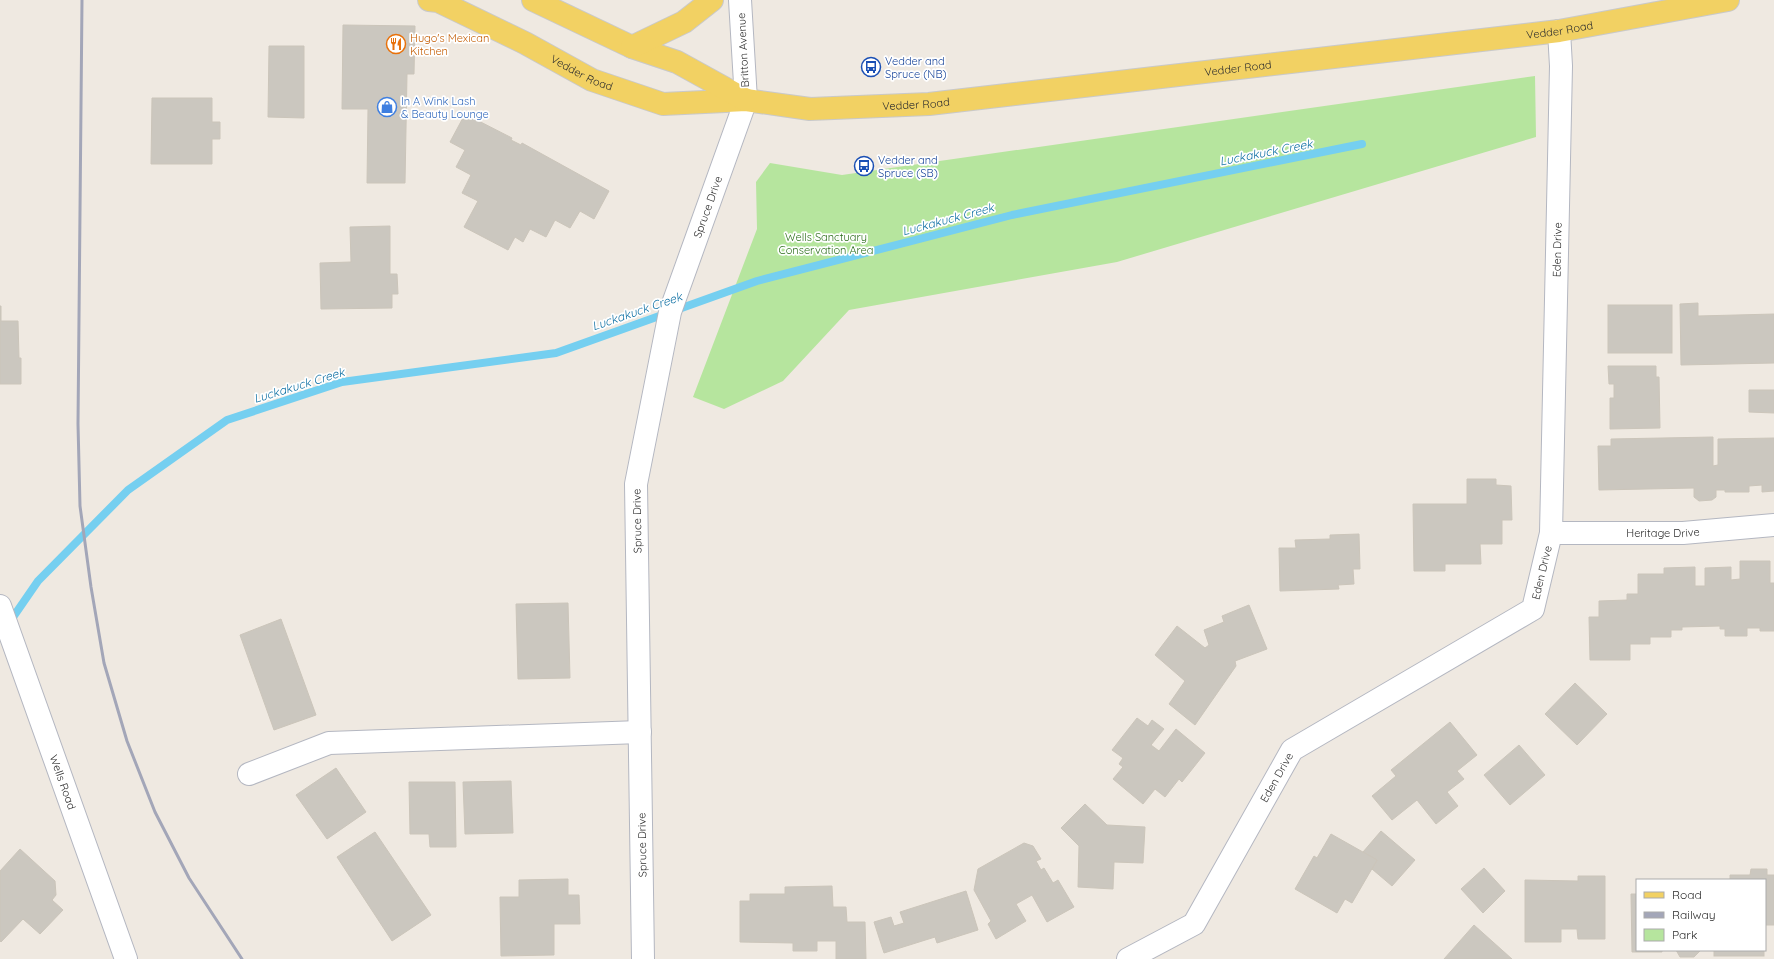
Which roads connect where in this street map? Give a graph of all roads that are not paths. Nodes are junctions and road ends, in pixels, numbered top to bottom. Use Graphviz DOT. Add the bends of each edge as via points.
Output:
graph roads {
  1 [pos="429,0"];
  2 [pos="533,0"];
  3 [pos="712,0"];
  4 [pos="740,0"];
  5 [pos="1728,0"];
  6 [pos="1559,31"];
  7 [pos="632,47"];
  8 [pos="746,100"];
  9 [pos="1774,525"];
  10 [pos="1551,533"];
  11 [pos="0,606"];
  12 [pos="640,732"];
  13 [pos="249,774"];
  14 [pos="126,959"];
  15 [pos="643,959"];
  16 [pos="1128,959"];
  1 -- 8 [label="main road, Vedder Road" via="438,1 525,43 592,80 663,104"];
  2 -- 7 [label="main road, Vedder Road"];
  3 -- 7 [label="main road" via="684,22"];
  4 -- 8 [label="street, Britton Avenue"];
  5 -- 6 [label="main road, Vedder Road"];
  6 -- 8 [label="main road, Vedder Road" via="929,104 810,109"];
  6 -- 10 [label="street, Eden Drive" via="1561,66"];
  7 -- 8 [label="main road, Vedder Road" via="677,62"];
  8 -- 12 [label="street, Spruce Drive" via="670,312 636,484"];
  9 -- 10 [label="street, Heritage Drive" via="1683,533"];
  10 -- 16 [label="street, Eden Drive" via="1533,609 1292,750 1194,924"];
  11 -- 14 [label="street, Wells Road"];
  12 -- 13 [label="street" via="329,743"];
  12 -- 15 [label="street, Spruce Drive"];
}
